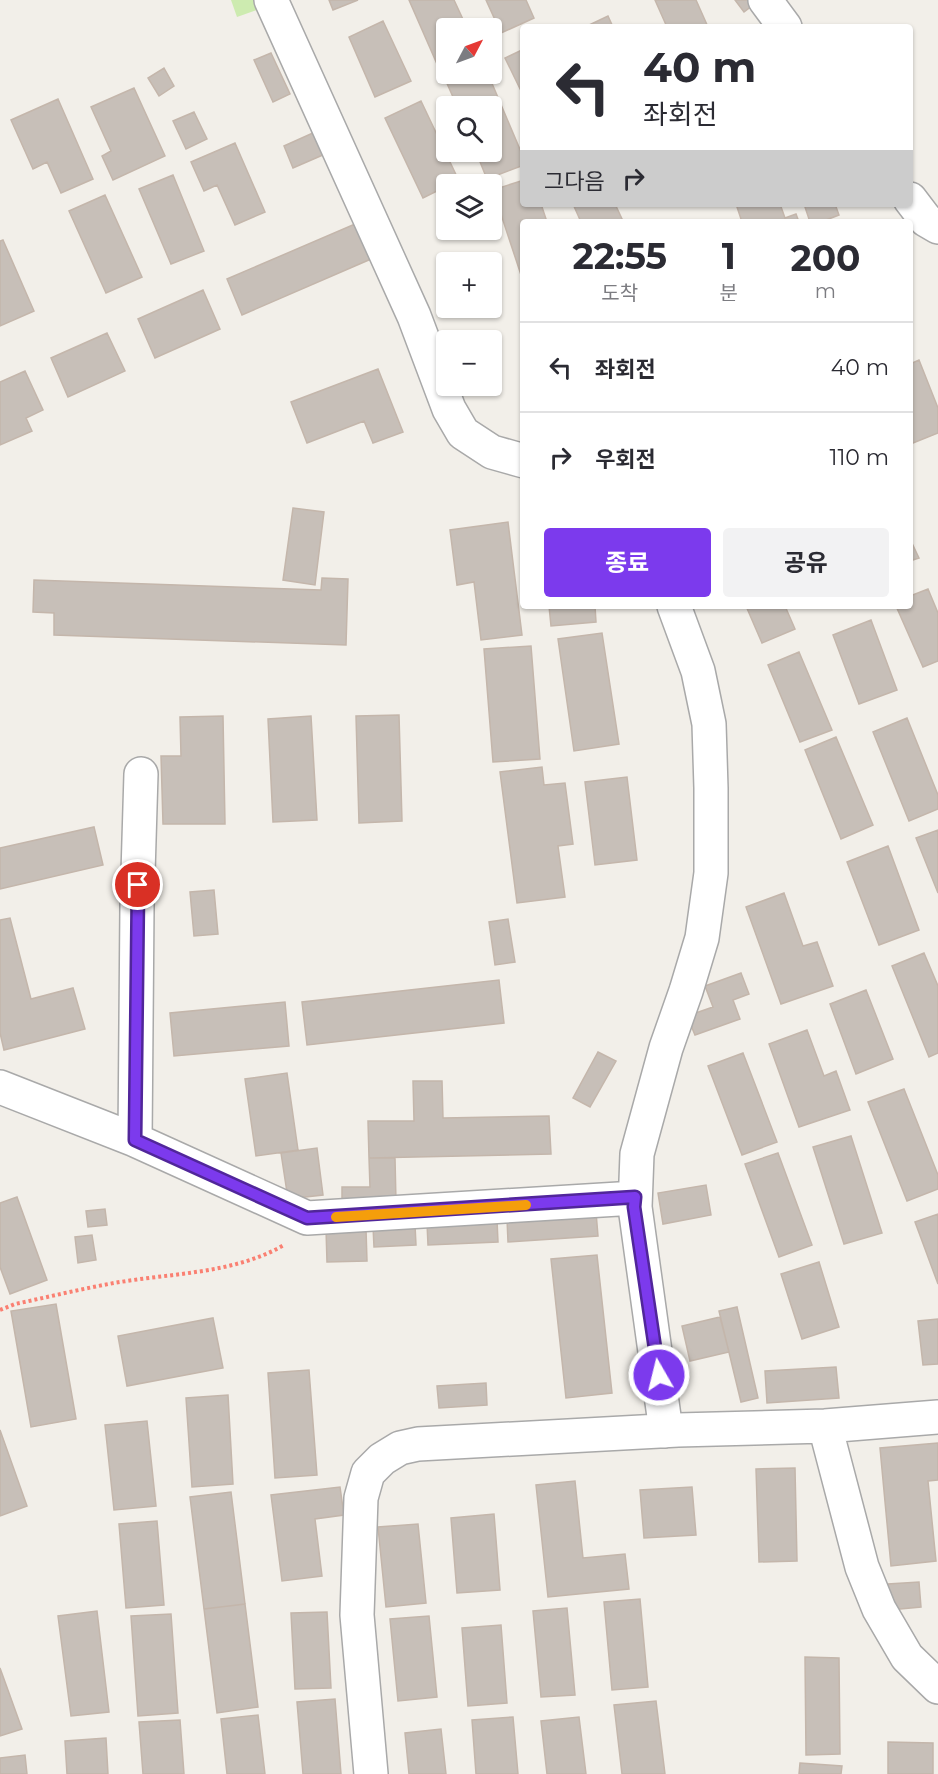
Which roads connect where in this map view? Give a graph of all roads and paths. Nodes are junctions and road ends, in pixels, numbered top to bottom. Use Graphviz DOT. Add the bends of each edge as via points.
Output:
graph roads {
  1 [pos="271,0"];
  2 [pos="765,0"];
  3 [pos="783,24"];
  4 [pos="913,202"];
  5 [pos="938,227"];
  6 [pos="520,460"];
  7 [pos="675,609"];
  8 [pos="141,774"];
  9 [pos="0,1087"];
  10 [pos="135,1140"];
  11 [pos="635,1197"];
  12 [pos="307,1218"];
  13 [pos="0,1310"];
  14 [pos="938,1417"];
  15 [pos="825,1426"];
  16 [pos="666,1431"];
  17 [pos="938,1687"];
  18 [pos="371,1774"];
  1 -- 6 [label="street" via="414,316 449,409 463,433 492,452"];
  2 -- 3 [label="street"];
  4 -- 5 [label="street" via="926,220"];
  7 -- 11 [label="street" via="698,671 709,724 711,873 702,939 637,1154"];
  8 -- 10 [label="street"];
  9 -- 10 [label="street"];
  10 -- 12 [label="street"];
  11 -- 12 [label="street"];
  11 -- 16 [label="street"];
  12 -- 13 [label="path" via="284,1245 252,1260 114,1283"];
  14 -- 15 [label="street"];
  15 -- 16 [label="street"];
  15 -- 17 [label="street" via="862,1567 879,1609 907,1657"];
  16 -- 18 [label="street" via="418,1444 400,1448 368,1473 361,1498 357,1615"];
}
